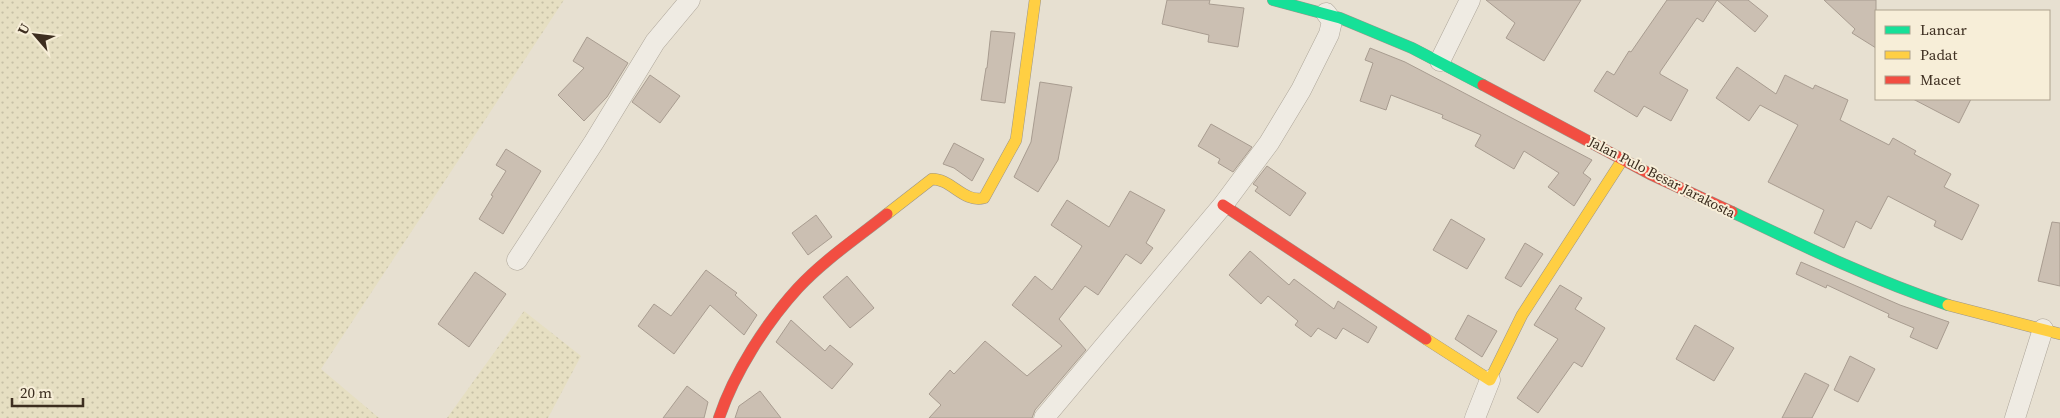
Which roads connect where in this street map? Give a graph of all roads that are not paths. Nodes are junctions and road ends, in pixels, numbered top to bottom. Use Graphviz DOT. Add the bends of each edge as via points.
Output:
graph roads {
  1 [pos="690,0"];
  2 [pos="1035,0"];
  3 [pos="1273,0"];
  4 [pos="1470,0"];
  5 [pos="1326,14"];
  6 [pos="1440,60"];
  7 [pos="1620,158"];
  8 [pos="1222,205"];
  9 [pos="517,260"];
  10 [pos="2051,331"];
  11 [pos="1490,380"];
  12 [pos="719,418"];
  13 [pos="1044,418"];
  14 [pos="1475,418"];
  15 [pos="2015,418"];
  1 -- 9 [label="street" via="655,42"];
  2 -- 12 [label="street" via="1016,140 984,198 972,199 943,180 932,179 818,269 775,315 726,397"];
  3 -- 5 [label="street, Jalan Pulo Besar Jarakosta"];
  4 -- 6 [label="street"];
  5 -- 6 [label="street, Jalan Pulo Besar Jarakosta"];
  5 -- 8 [label="street" via="1332,20 1329,34 1301,90 1269,143"];
  6 -- 7 [label="street, Jalan Pulo Besar Jarakosta"];
  7 -- 10 [label="street, Jalan Pulo Besar Jarakosta" via="1857,271 1906,291 1957,308"];
  7 -- 11 [label="street" via="1621,162 1522,315"];
  8 -- 11 [label="street"];
  8 -- 13 [label="street"];
  10 -- 15 [label="street"];
  11 -- 14 [label="street"];
}
